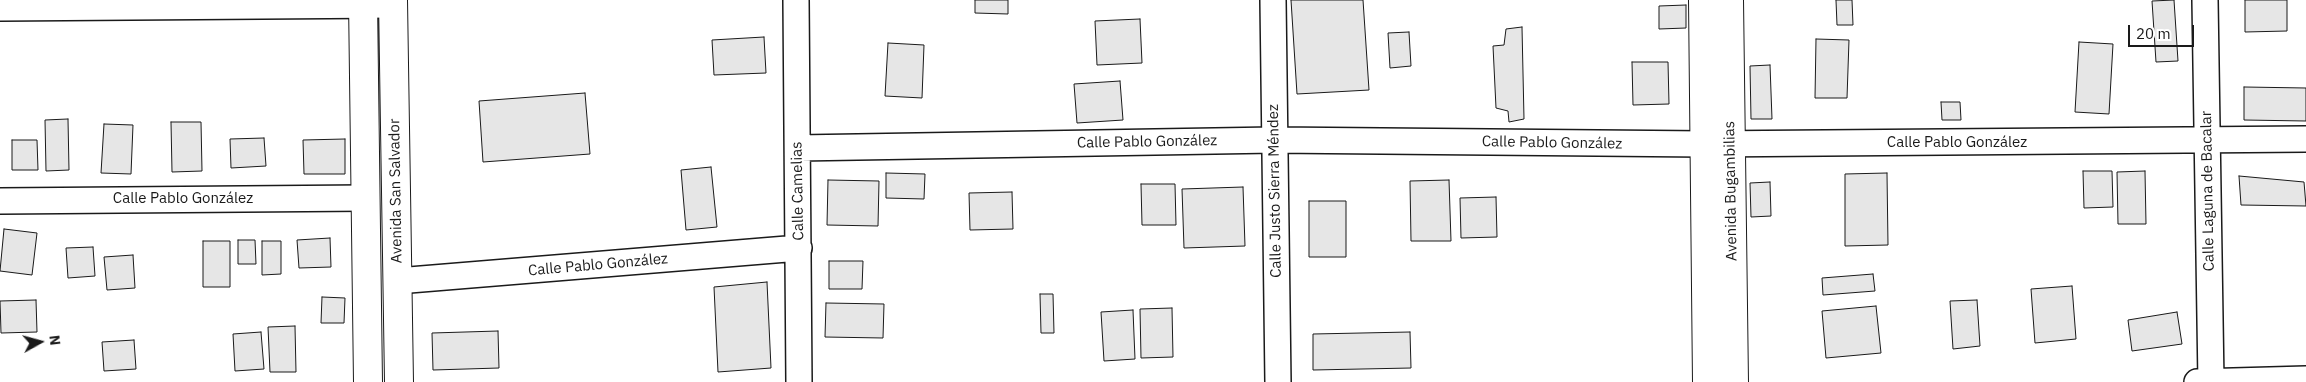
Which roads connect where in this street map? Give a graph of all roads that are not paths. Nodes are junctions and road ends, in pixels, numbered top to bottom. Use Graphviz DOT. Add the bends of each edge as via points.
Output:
graph roads {
  1 [pos="796,0"];
  2 [pos="1273,0"];
  3 [pos="1703,0"];
  4 [pos="1728,0"];
  5 [pos="2205,0"];
  6 [pos="393,2"];
  7 [pos="363,3"];
  8 [pos="0,8"];
  9 [pos="2306,139"];
  10 [pos="1274,140"];
  11 [pos="2207,142"];
  12 [pos="1718,144"];
  13 [pos="798,148"];
  14 [pos="366,198"];
  15 [pos="0,201"];
  16 [pos="799,248"];
  17 [pos="397,281"];
  18 [pos="2306,380"];
  19 [pos="368,382"];
  20 [pos="399,382"];
  21 [pos="799,382"];
  22 [pos="1278,382"];
  23 [pos="1708,382"];
  24 [pos="1734,382"];
  25 [pos="2196,382"];
  26 [pos="2211,382"];
  1 -- 13 [label="street, Calle Camelias"];
  2 -- 10 [label="street, Calle Justo Sierra Méndez"];
  3 -- 12 [label="main road, Avenida Bugambilias"];
  4 -- 12 [label="main road, Avenida Bugambilias"];
  5 -- 11 [label="street, Calle Laguna de Bacalar"];
  6 -- 7 [label="street"];
  6 -- 17 [label="main road, Avenida San Salvador"];
  7 -- 8 [label="street"];
  7 -- 14 [label="main road, Avenida San Salvador"];
  9 -- 11 [label="street, Calle Pablo González"];
  10 -- 12 [label="street, Calle Pablo González"];
  10 -- 13 [label="street, Calle Pablo González"];
  10 -- 22 [label="street, Calle Justo Sierra Méndez"];
  11 -- 12 [label="street, Calle Pablo González"];
  11 -- 26 [label="street, Calle Laguna de Bacalar"];
  12 -- 23 [label="main road, Avenida Bugambilias"];
  12 -- 24 [label="main road, Avenida Bugambilias"];
  13 -- 16 [label="street, Calle Camelias"];
  14 -- 15 [label="street, Calle Pablo González"];
  14 -- 19 [label="main road, Avenida San Salvador"];
  16 -- 17 [label="street, Calle Pablo González"];
  16 -- 21 [label="street, Calle Camelias"];
  17 -- 20 [label="main road, Avenida San Salvador"];
  18 -- 26 [label="street"];
  25 -- 26 [label="street"];
}
